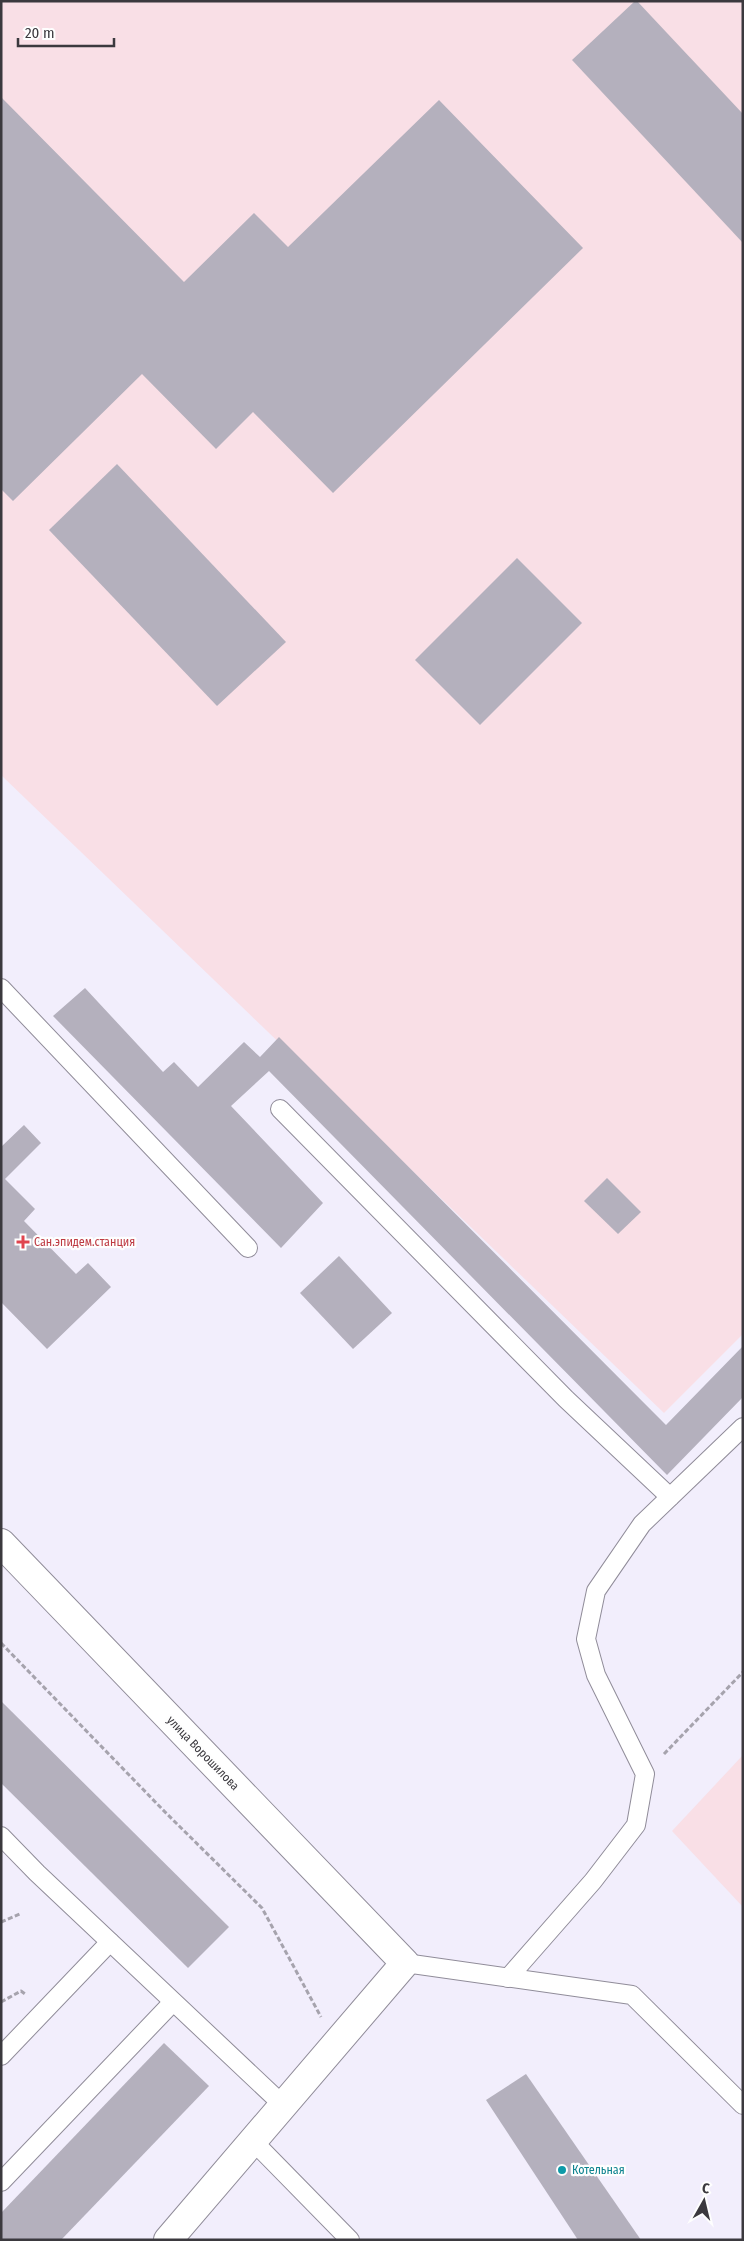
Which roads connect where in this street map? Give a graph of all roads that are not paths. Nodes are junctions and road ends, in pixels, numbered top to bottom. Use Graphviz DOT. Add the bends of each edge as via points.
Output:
graph roads {
  1 [pos="1,988"];
  2 [pos="280,1110"];
  3 [pos="248,1248"];
  4 [pos="743,1427"];
  5 [pos="670,1497"];
  6 [pos="1,1543"];
  7 [pos="1,1836"];
  8 [pos="110,1942"];
  9 [pos="405,1963"];
  10 [pos="508,1978"];
  11 [pos="173,2002"];
  12 [pos="1,2056"];
  13 [pos="283,2105"];
  14 [pos="743,2105"];
  15 [pos="253,2141"];
  16 [pos="1,2182"];
  17 [pos="168,2240"];
  18 [pos="350,2240"];
  1 -- 3 [label="lane"];
  2 -- 5 [label="lane" via="566,1399"];
  4 -- 5 [label="lane"];
  5 -- 10 [label="lane" via="642,1524 596,1591 586,1639 596,1675 645,1774 636,1824 593,1881"];
  6 -- 9 [label="street, улица Ворошилова"];
  7 -- 8 [label="lane"];
  8 -- 11 [label="lane"];
  8 -- 12 [label="lane"];
  9 -- 10 [label="lane"];
  9 -- 13 [label="street"];
  10 -- 14 [label="lane" via="632,1995"];
  11 -- 13 [label="lane"];
  11 -- 16 [label="lane"];
  13 -- 15 [label="street"];
  15 -- 17 [label="street"];
  15 -- 18 [label="lane"];
}
